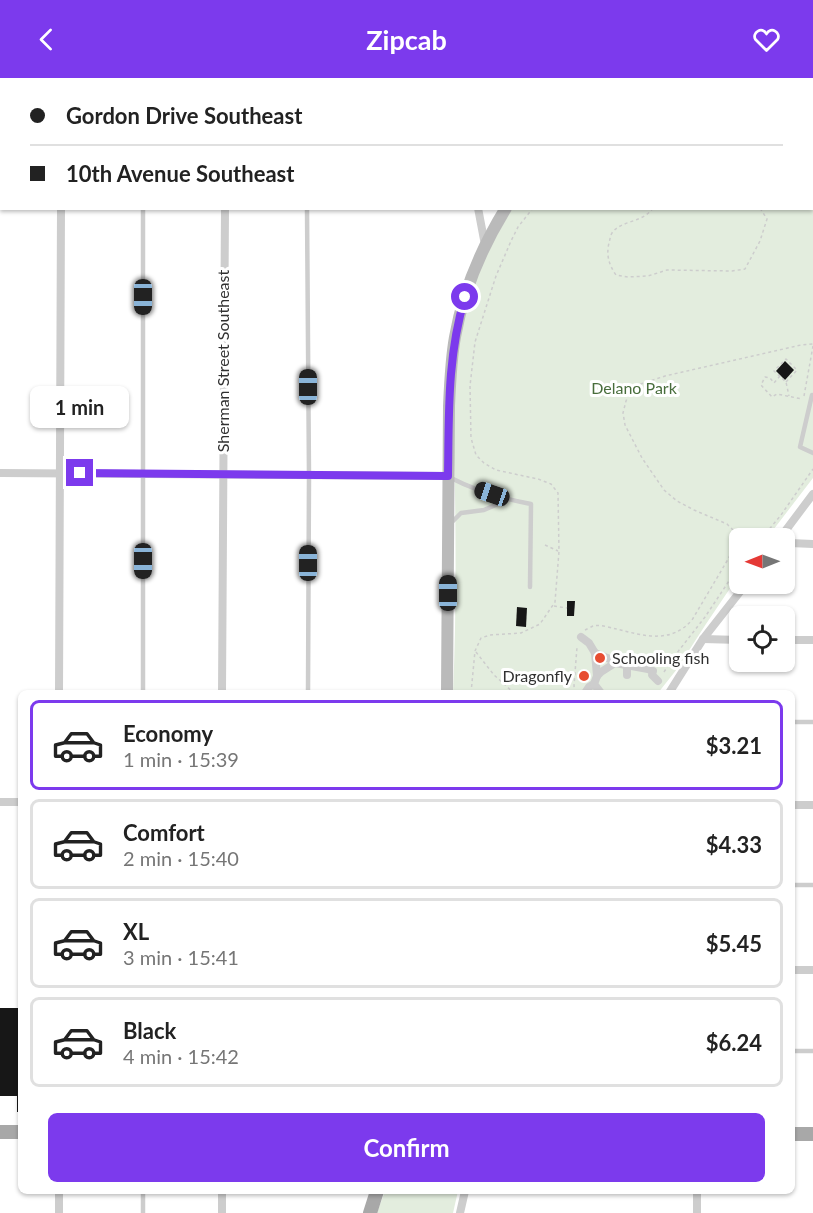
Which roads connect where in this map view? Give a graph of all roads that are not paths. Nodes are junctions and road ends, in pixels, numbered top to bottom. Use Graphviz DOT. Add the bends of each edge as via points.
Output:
graph roads {
  1 [pos="61,210"];
  2 [pos="143,210"];
  3 [pos="225,210"];
  4 [pos="307,210"];
  5 [pos="478,210"];
  6 [pos="505,210"];
  7 [pos="485,246"];
  8 [pos="812,395"];
  9 [pos="813,453"];
  10 [pos="0,473"];
  11 [pos="59,473"];
  12 [pos="143,474"];
  13 [pos="222,474"];
  14 [pos="309,476"];
  15 [pos="448,476"];
  16 [pos="813,495"];
  17 [pos="508,499"];
  18 [pos="448,525"];
  19 [pos="789,528"];
  20 [pos="795,543"];
  21 [pos="813,544"];
  22 [pos="530,586"];
  23 [pos="738,594"];
  24 [pos="580,637"];
  25 [pos="703,639"];
  26 [pos="729,639"];
  27 [pos="795,640"];
  28 [pos="813,640"];
  29 [pos="595,653"];
  30 [pos="615,663"];
  31 [pos="627,665"];
  32 [pos="627,675"];
  33 [pos="658,676"];
  34 [pos="595,680"];
  35 [pos="59,690"];
  36 [pos="143,690"];
  37 [pos="222,690"];
  38 [pos="308,690"];
  39 [pos="447,690"];
  40 [pos="587,690"];
  41 [pos="600,690"];
  42 [pos="671,690"];
  43 [pos="795,722"];
  44 [pos="813,722"];
  45 [pos="0,802"];
  46 [pos="18,802"];
  47 [pos="795,805"];
  48 [pos="813,805"];
  49 [pos="795,885"];
  50 [pos="813,885"];
  51 [pos="795,970"];
  52 [pos="813,970"];
  53 [pos="795,1051"];
  54 [pos="813,1051"];
  55 [pos="0,1132"];
  56 [pos="18,1132"];
  57 [pos="795,1134"];
  58 [pos="813,1134"];
  59 [pos="59,1194"];
  60 [pos="143,1194"];
  61 [pos="222,1194"];
  62 [pos="376,1194"];
  63 [pos="464,1194"];
  64 [pos="697,1194"];
  65 [pos="59,1213"];
  66 [pos="143,1213"];
  67 [pos="222,1213"];
  68 [pos="370,1213"];
  69 [pos="460,1213"];
  70 [pos="698,1213"];
  1 -- 11 [label="street"];
  2 -- 12 [label="lane"];
  3 -- 13 [label="street, Sherman Street Southeast"];
  4 -- 14 [label="lane"];
  5 -- 7 [label="street"];
  6 -- 7 [label="street"];
  7 -- 15 [label="street" via="470,280 455,336 449,394"];
  8 -- 9 [label="lane" via="800,447"];
  10 -- 11 [label="street"];
  11 -- 12 [label="street"];
  11 -- 35 [label="street"];
  12 -- 13 [label="street"];
  12 -- 36 [label="lane"];
  13 -- 14 [label="street"];
  13 -- 37 [label="street, Sherman Street Southeast"];
  14 -- 15 [label="street"];
  14 -- 38 [label="lane"];
  15 -- 17 [label="lane"];
  15 -- 18 [label="street"];
  16 -- 19 [label="street"];
  17 -- 18 [label="lane" via="484,510 461,513"];
  17 -- 22 [label="lane" via="531,504"];
  18 -- 39 [label="street"];
  20 -- 21 [label="street"];
  23 -- 25 [label="street"];
  24 -- 29 [label="street"];
  25 -- 26 [label="street"];
  25 -- 42 [label="street"];
  27 -- 28 [label="street"];
  29 -- 30 [label="street"];
  29 -- 34 [label="street"];
  30 -- 31 [label="street"];
  30 -- 34 [label="street"];
  31 -- 32 [label="street"];
  31 -- 33 [label="street" via="648,669"];
  34 -- 40 [label="street"];
  34 -- 41 [label="street"];
  43 -- 44 [label="lane"];
  45 -- 46 [label="street"];
  47 -- 48 [label="street"];
  49 -- 50 [label="lane"];
  51 -- 52 [label="street"];
  53 -- 54 [label="lane"];
  55 -- 56 [label="main road"];
  57 -- 58 [label="main road"];
  59 -- 65 [label="street"];
  60 -- 66 [label="lane"];
  61 -- 67 [label="street"];
  62 -- 68 [label="main road"];
  63 -- 69 [label="street"];
  64 -- 70 [label="street"];
}
